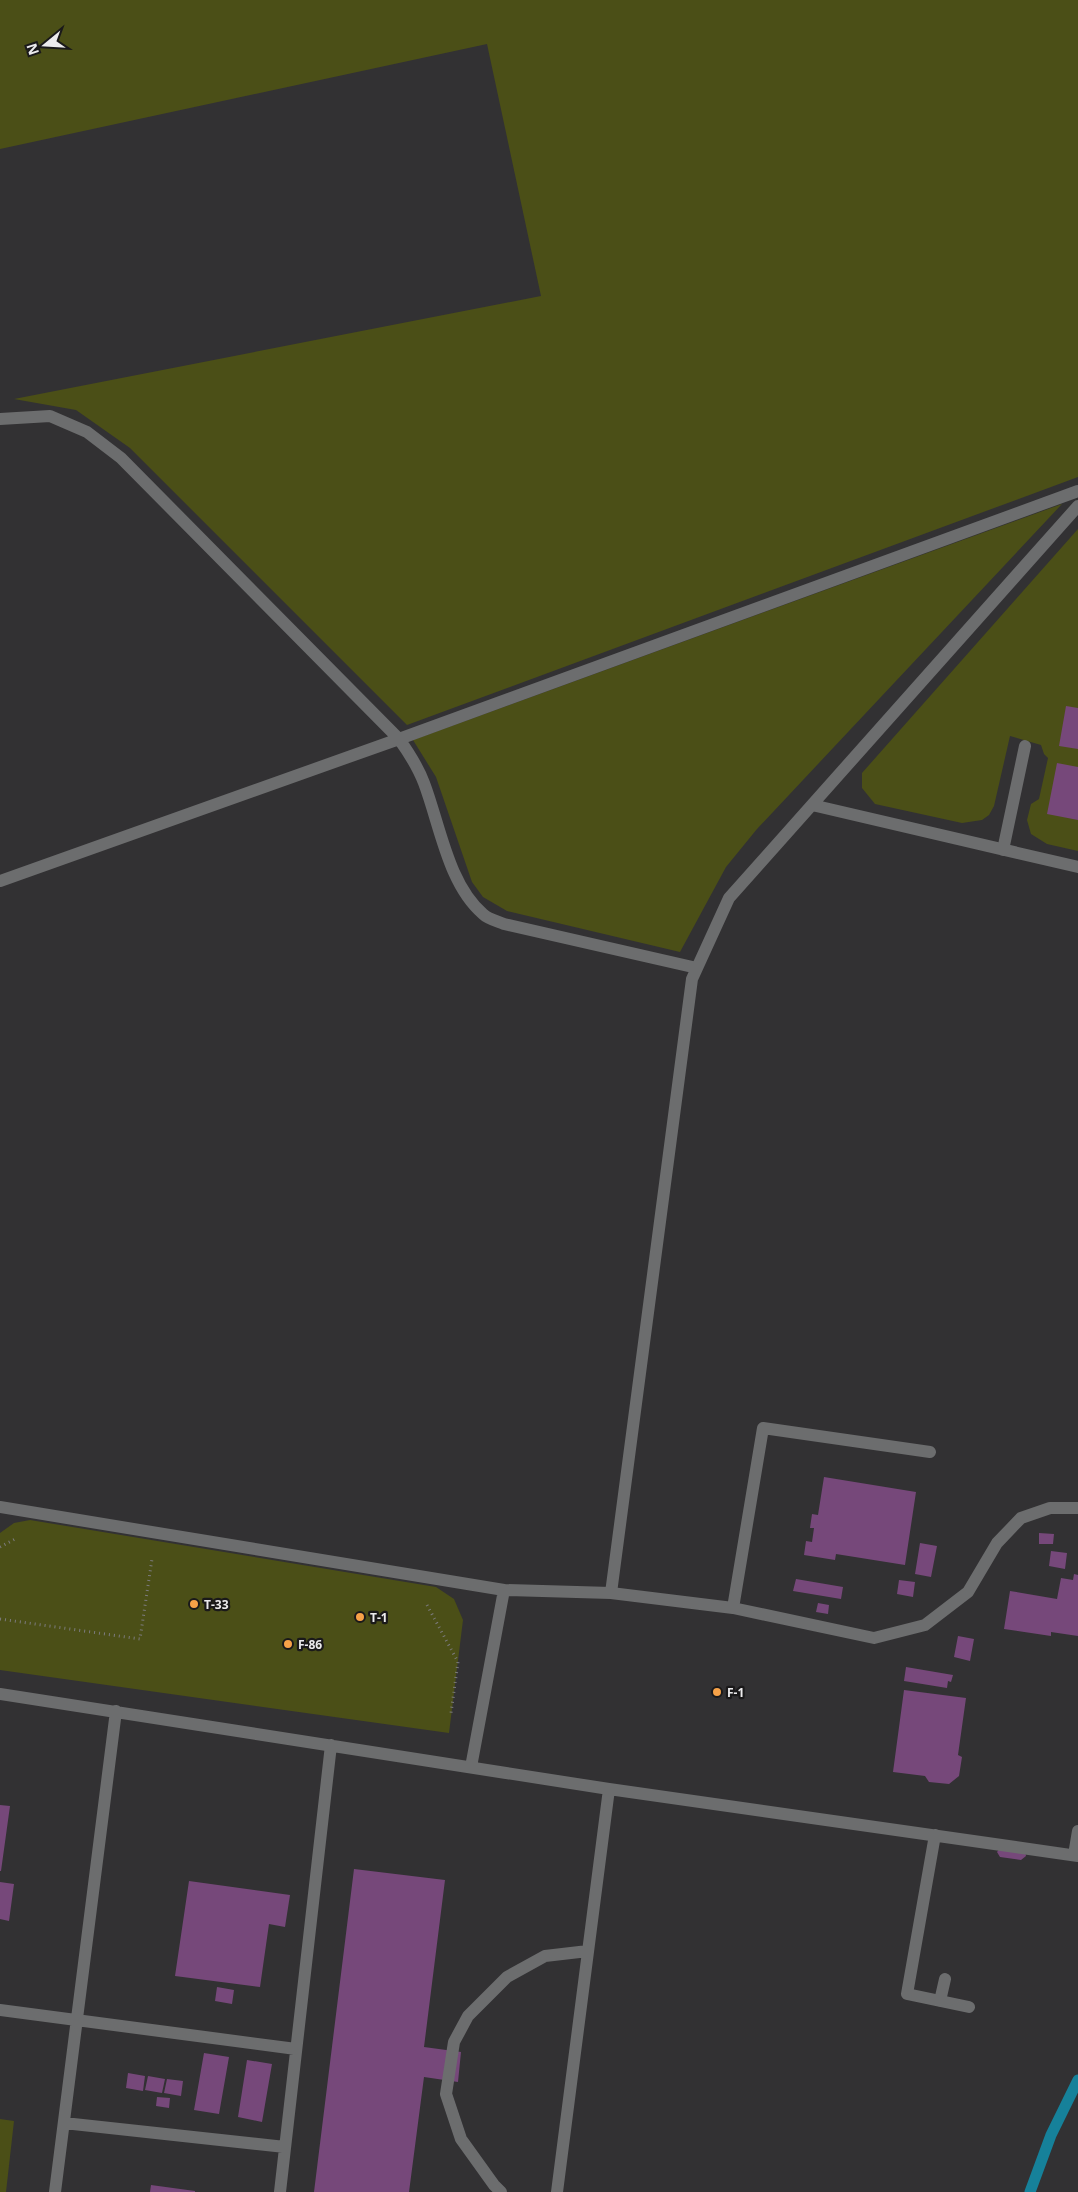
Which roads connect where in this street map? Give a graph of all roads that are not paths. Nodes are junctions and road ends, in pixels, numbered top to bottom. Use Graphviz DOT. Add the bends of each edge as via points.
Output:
graph roads {
  1 [pos="0,419"];
  2 [pos="1078,492"];
  3 [pos="1078,506"];
  4 [pos="399,739"];
  5 [pos="1025,746"];
  6 [pos="812,805"];
  7 [pos="1003,850"];
  8 [pos="1078,867"];
  9 [pos="0,881"];
  10 [pos="697,968"];
  11 [pos="930,1452"];
  12 [pos="0,1507"];
  13 [pos="1078,1508"];
  14 [pos="504,1590"];
  15 [pos="611,1593"];
  16 [pos="733,1608"];
  17 [pos="0,1694"];
  18 [pos="116,1711"];
  19 [pos="331,1746"];
  20 [pos="471,1767"];
  21 [pos="609,1789"];
  22 [pos="1078,1831"];
  23 [pos="935,1835"];
  24 [pos="1076,1856"];
  25 [pos="588,1951"];
  26 [pos="946,1979"];
  27 [pos="940,2001"];
  28 [pos="970,2007"];
  29 [pos="0,2010"];
  30 [pos="76,2019"];
  31 [pos="296,2049"];
  32 [pos="64,2123"];
  33 [pos="285,2147"];
  34 [pos="55,2192"];
  35 [pos="280,2192"];
  36 [pos="501,2192"];
  37 [pos="557,2192"];
  1 -- 4 [label="lane" via="50,416 87,432 121,458"];
  2 -- 4 [label="lane"];
  3 -- 6 [label="lane"];
  4 -- 9 [label="lane"];
  4 -- 10 [label="lane" via="423,780 455,875 467,898 485,916 504,924"];
  5 -- 7 [label="lane"];
  6 -- 7 [label="lane"];
  6 -- 10 [label="lane" via="728,898"];
  7 -- 8 [label="lane"];
  10 -- 15 [label="lane" via="692,979"];
  11 -- 16 [label="lane" via="763,1428"];
  12 -- 14 [label="lane"];
  13 -- 16 [label="lane" via="1050,1508 1021,1518 997,1543 968,1592 925,1625 874,1638"];
  14 -- 15 [label="lane"];
  14 -- 20 [label="lane"];
  15 -- 16 [label="lane"];
  17 -- 18 [label="lane"];
  18 -- 19 [label="lane"];
  18 -- 30 [label="lane"];
  19 -- 20 [label="lane"];
  19 -- 31 [label="lane"];
  20 -- 21 [label="lane"];
  21 -- 23 [label="lane"];
  21 -- 25 [label="lane"];
  22 -- 24 [label="lane"];
  23 -- 24 [label="lane"];
  23 -- 27 [label="lane" via="907,1994"];
  25 -- 36 [label="lane" via="545,1956 507,1977 468,2016 454,2042 446,2094 461,2139"];
  25 -- 37 [label="lane"];
  26 -- 27 [label="lane"];
  27 -- 28 [label="lane"];
  29 -- 30 [label="lane"];
  30 -- 31 [label="lane"];
  30 -- 32 [label="lane"];
  31 -- 33 [label="lane"];
  32 -- 33 [label="lane"];
  32 -- 34 [label="lane"];
  33 -- 35 [label="lane"];
}
